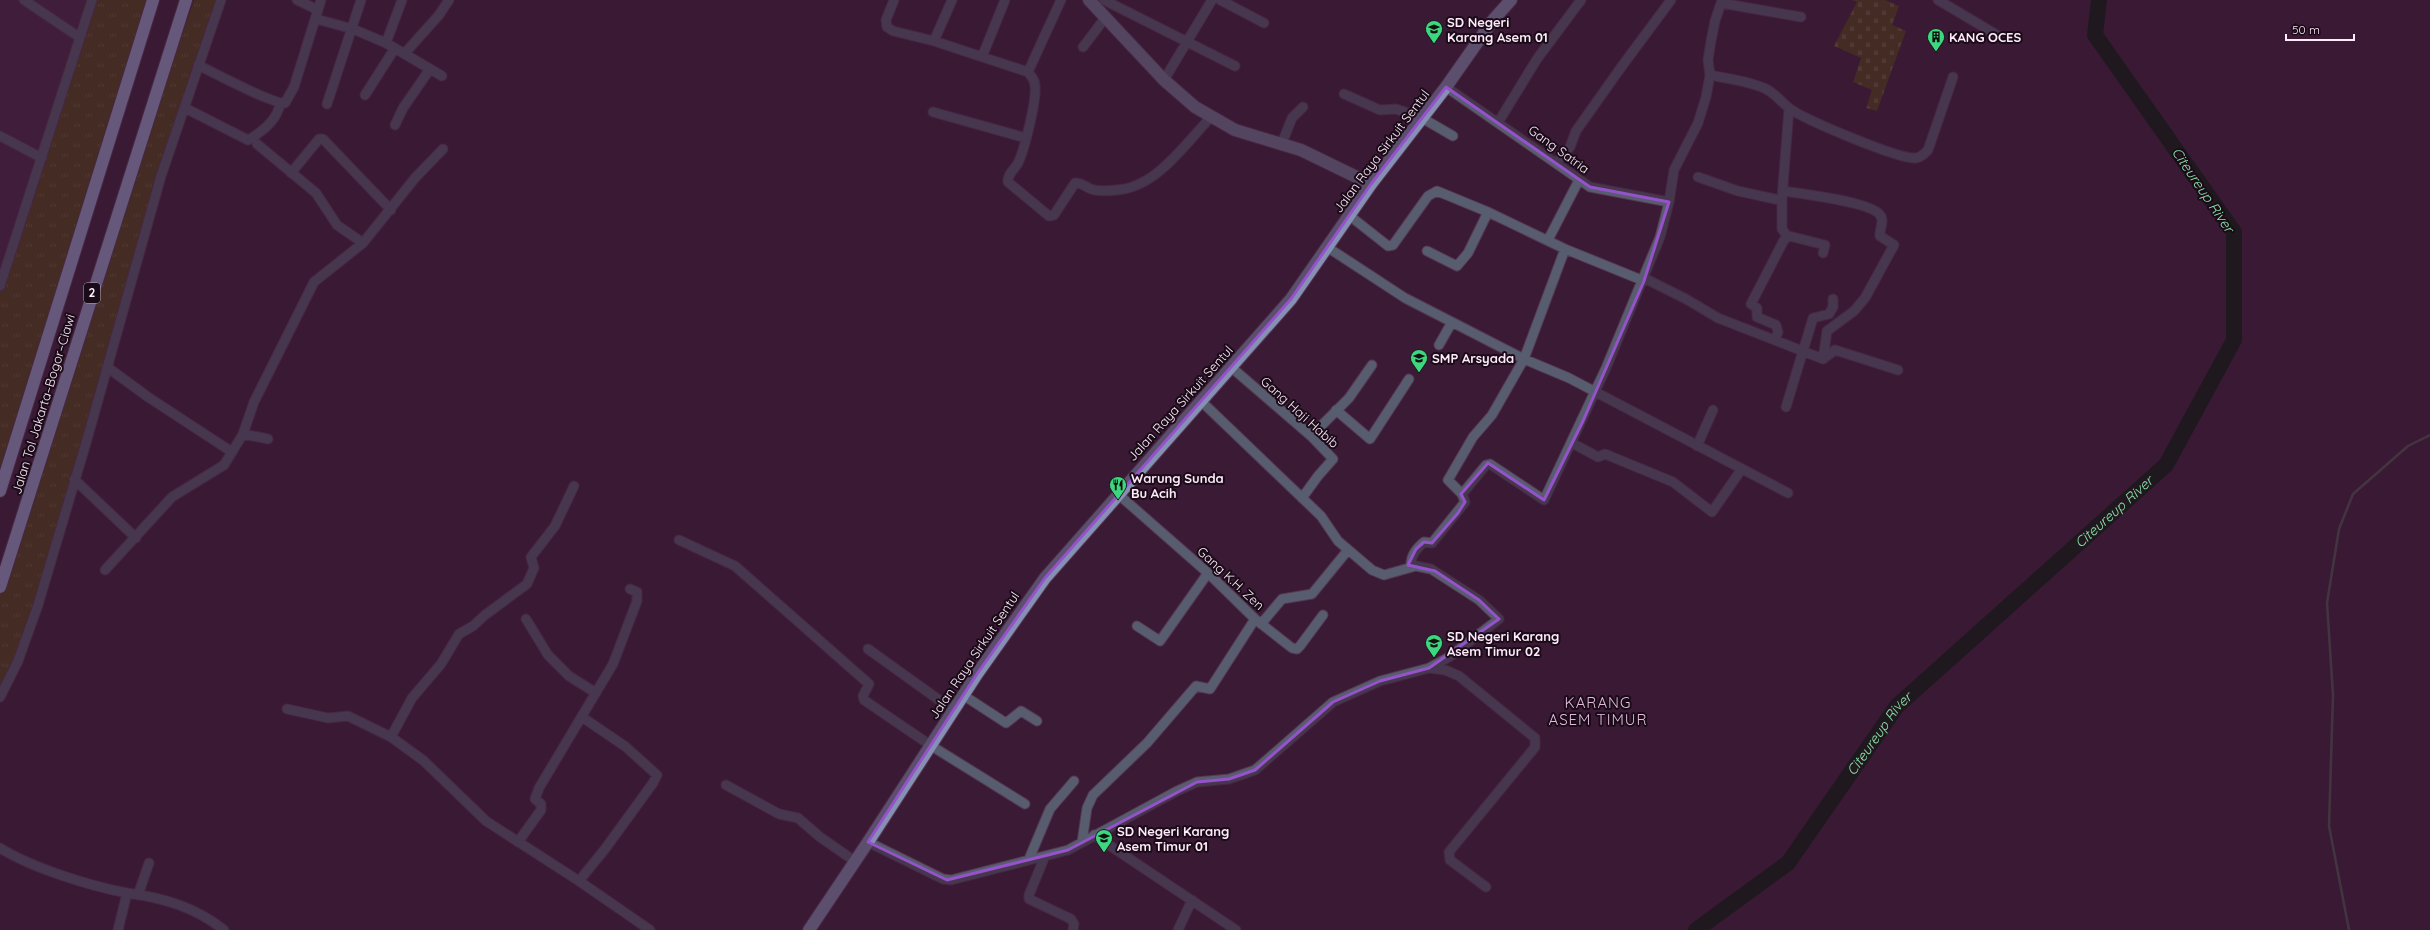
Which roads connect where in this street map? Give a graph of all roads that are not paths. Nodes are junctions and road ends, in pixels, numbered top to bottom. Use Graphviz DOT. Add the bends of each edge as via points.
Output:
graph roads {
  1 [pos="24,0"];
  2 [pos="92,0"];
  3 [pos="153,0"];
  4 [pos="186,0"];
  5 [pos="220,0"];
  6 [pos="297,0"];
  7 [pos="321,0"];
  8 [pos="361,0"];
  9 [pos="402,0"];
  10 [pos="449,0"];
  11 [pos="894,0"];
  12 [pos="952,0"];
  13 [pos="1005,0"];
  14 [pos="1061,0"];
  15 [pos="1089,0"];
  16 [pos="1104,0"];
  17 [pos="1220,0"];
  18 [pos="1511,0"];
  19 [pos="1581,0"];
  20 [pos="1671,0"];
  21 [pos="1938,0"];
  22 [pos="1208,1"];
  23 [pos="1722,2"];
  24 [pos="317,15"];
  25 [pos="1801,17"];
  26 [pos="1105,18"];
  27 [pos="1264,23"];
  28 [pos="353,29"];
  29 [pos="1997,35"];
  30 [pos="79,37"];
  31 [pos="934,41"];
  32 [pos="1187,41"];
  33 [pos="386,44"];
  34 [pos="1084,47"];
  35 [pos="395,48"];
  36 [pos="405,53"];
  37 [pos="982,57"];
  38 [pos="198,65"];
  39 [pos="1235,66"];
  40 [pos="430,69"];
  41 [pos="1028,72"];
  42 [pos="1710,75"];
  43 [pos="442,76"];
  44 [pos="1953,77"];
  45 [pos="1164,80"];
  46 [pos="1446,87"];
  47 [pos="1344,94"];
  48 [pos="365,95"];
  49 [pos="280,104"];
  50 [pos="327,104"];
  51 [pos="185,108"];
  52 [pos="1303,108"];
  53 [pos="1789,109"];
  54 [pos="933,112"];
  55 [pos="1210,117"];
  56 [pos="1422,118"];
  57 [pos="1499,121"];
  58 [pos="396,125"];
  59 [pos="0,136"];
  60 [pos="1452,136"];
  61 [pos="1026,138"];
  62 [pos="1282,143"];
  63 [pos="257,144"];
  64 [pos="443,150"];
  65 [pos="42,158"];
  66 [pos="1556,163"];
  67 [pos="291,173"];
  68 [pos="1698,177"];
  69 [pos="1578,180"];
  70 [pos="1371,184"];
  71 [pos="1783,194"];
  72 [pos="1669,202"];
  73 [pos="391,210"];
  74 [pos="1488,212"];
  75 [pos="1350,216"];
  76 [pos="1786,236"];
  77 [pos="1548,240"];
  78 [pos="363,243"];
  79 [pos="1327,247"];
  80 [pos="1565,249"];
  81 [pos="1427,251"];
  82 [pos="1823,253"];
  83 [pos="4,258"];
  84 [pos="1644,279"];
  85 [pos="0,286"];
  86 [pos="1833,299"];
  87 [pos="1452,322"];
  88 [pos="1775,340"];
  89 [pos="1439,345"];
  90 [pos="1804,353"];
  91 [pos="1524,359"];
  92 [pos="1823,359"];
  93 [pos="1372,365"];
  94 [pos="107,367"];
  95 [pos="1231,367"];
  96 [pos="1898,370"];
  97 [pos="1409,380"];
  98 [pos="1595,392"];
  99 [pos="1201,401"];
  100 [pos="1786,407"];
  101 [pos="1336,410"];
  102 [pos="1713,410"];
  103 [pos="243,434"];
  104 [pos="1311,436"];
  105 [pos="268,438"];
  106 [pos="1572,443"];
  107 [pos="1697,446"];
  108 [pos="232,452"];
  109 [pos="1741,470"];
  110 [pos="74,479"];
  111 [pos="574,486"];
  112 [pos="0,492"];
  113 [pos="1788,493"];
  114 [pos="1118,494"];
  115 [pos="1462,494"];
  116 [pos="1302,498"];
  117 [pos="136,538"];
  118 [pos="679,540"];
  119 [pos="1348,550"];
  120 [pos="1411,567"];
  121 [pos="104,570"];
  122 [pos="1208,574"];
  123 [pos="0,587"];
  124 [pos="630,589"];
  125 [pos="1323,616"];
  126 [pos="526,619"];
  127 [pos="1258,621"];
  128 [pos="1137,626"];
  129 [pos="868,649"];
  130 [pos="1429,668"];
  131 [pos="596,693"];
  132 [pos="963,695"];
  133 [pos="0,697"];
  134 [pos="288,709"];
  135 [pos="954,710"];
  136 [pos="582,716"];
  137 [pos="1037,721"];
  138 [pos="391,737"];
  139 [pos="930,745"];
  140 [pos="1074,781"];
  141 [pos="726,785"];
  142 [pos="1025,804"];
  143 [pos="1094,835"];
  144 [pos="518,842"];
  145 [pos="868,842"];
  146 [pos="1082,842"];
  147 [pos="0,848"];
  148 [pos="1045,856"];
  149 [pos="1029,859"];
  150 [pos="856,862"];
  151 [pos="149,864"];
  152 [pos="579,881"];
  153 [pos="1486,887"];
  154 [pos="127,893"];
  155 [pos="138,895"];
  156 [pos="1192,900"];
  157 [pos="118,930"];
  158 [pos="224,930"];
  159 [pos="650,930"];
  160 [pos="809,930"];
  161 [pos="1073,930"];
  162 [pos="1178,930"];
  163 [pos="1236,930"];
  1 -- 30 [label="street"];
  2 -- 30 [label="street"];
  3 -- 112 [label="highway, Jalan Tol Jakarta–Bogor–Ciawi / 2"];
  4 -- 123 [label="highway, Jalan Tol Jakarta–Bogor–Ciawi / 2"];
  5 -- 38 [label="street"];
  6 -- 24 [label="street"];
  7 -- 24 [label="street"];
  8 -- 28 [label="street"];
  9 -- 33 [label="street"];
  10 -- 36 [label="street"];
  11 -- 31 [label="street" via="886,20 887,27 893,31"];
  12 -- 31 [label="street"];
  13 -- 37 [label="street"];
  14 -- 41 [label="street"];
  15 -- 26 [label="street"];
  16 -- 32 [label="street"];
  17 -- 27 [label="street"];
  18 -- 46 [label="main road, Jalan Raya Sirkuit Sentul" via="1493,20"];
  19 -- 57 [label="street" via="1537,59"];
  20 -- 66 [label="street" via="1576,131 1570,147"];
  21 -- 29 [label="street"];
  22 -- 32 [label="street"];
  23 -- 25 [label="street"];
  23 -- 42 [label="street" via="1714,20 1708,60"];
  24 -- 28 [label="street"];
  24 -- 49 [label="street" via="292,93 285,103"];
  26 -- 34 [label="street"];
  26 -- 45 [label="street"];
  28 -- 33 [label="street"];
  28 -- 50 [label="street"];
  30 -- 65 [label="street"];
  31 -- 37 [label="street"];
  32 -- 39 [label="street"];
  32 -- 45 [label="street"];
  33 -- 35 [label="street"];
  35 -- 36 [label="street"];
  35 -- 48 [label="street"];
  36 -- 40 [label="street"];
  37 -- 41 [label="street"];
  38 -- 49 [label="street"];
  38 -- 51 [label="street"];
  40 -- 43 [label="street"];
  40 -- 58 [label="street" via="403,108"];
  41 -- 61 [label="street" via="1036,88"];
  42 -- 53 [label="street" via="1757,85 1775,95"];
  42 -- 72 [label="street" via="1698,123 1674,170"];
  44 -- 53 [label="street" via="1928,150 1916,158 1858,141"];
  45 -- 55 [label="street" via="1195,108"];
  46 -- 56 [label="main road, Jalan Raya Sirkuit Sentul"];
  46 -- 57 [label="street, Gang Satria"];
  47 -- 56 [label="street" via="1380,110 1396,109"];
  49 -- 51 [label="street" via="271,122 248,140"];
  51 -- 94 [label="street" via="161,176"];
  52 -- 62 [label="street" via="1292,118"];
  53 -- 71 [label="street"];
  54 -- 61 [label="street"];
  55 -- 61 [label="street" via="1170,160 1147,180 1129,189 1117,190 1097,190 1075,183 1052,216 1008,182"];
  55 -- 62 [label="street" via="1235,130"];
  56 -- 60 [label="street"];
  56 -- 70 [label="main road, Jalan Raya Sirkuit Sentul"];
  57 -- 66 [label="street, Gang Satria"];
  59 -- 65 [label="street"];
  62 -- 70 [label="street"];
  63 -- 67 [label="street"];
  64 -- 73 [label="street" via="415,178"];
  65 -- 83 [label="street"];
  66 -- 69 [label="street, Gang Satria"];
  67 -- 73 [label="street" via="319,138 323,139"];
  67 -- 78 [label="street" via="316,193 337,225"];
  68 -- 71 [label="street" via="1738,191 1779,200"];
  69 -- 72 [label="street, Gang Satria" via="1590,186"];
  69 -- 77 [label="street"];
  70 -- 75 [label="main road, Jalan Raya Sirkuit Sentul"];
  71 -- 76 [label="street" via="1782,229"];
  71 -- 92 [label="street" via="1862,204 1878,212 1882,218 1880,236 1894,245 1865,298 1854,311 1827,332"];
  72 -- 84 [label="street" via="1660,237"];
  73 -- 78 [label="street"];
  74 -- 75 [label="street" via="1437,191 1432,192 1393,245 1388,246"];
  74 -- 77 [label="street"];
  74 -- 81 [label="street" via="1468,253 1457,266"];
  75 -- 79 [label="main road, Jalan Raya Sirkuit Sentul"];
  76 -- 82 [label="street" via="1825,245"];
  76 -- 88 [label="street" via="1751,304 1757,308 1757,317 1776,325 1778,332"];
  77 -- 80 [label="street"];
  78 -- 103 [label="street" via="314,282 254,402"];
  79 -- 87 [label="street" via="1405,298"];
  79 -- 95 [label="main road, Jalan Raya Sirkuit Sentul" via="1291,298"];
  80 -- 84 [label="street"];
  80 -- 91 [label="street"];
  83 -- 85 [label="street"];
  84 -- 88 [label="street" via="1686,298 1718,318"];
  84 -- 98 [label="street"];
  86 -- 90 [label="street" via="1833,307 1827,315 1813,318"];
  87 -- 89 [label="street"];
  87 -- 91 [label="street"];
  88 -- 90 [label="street"];
  90 -- 92 [label="street"];
  90 -- 100 [label="street"];
  91 -- 98 [label="street" via="1540,364"];
  91 -- 115 [label="street" via="1492,415 1473,437 1448,480"];
  92 -- 96 [label="street" via="1835,350"];
  93 -- 101 [label="street" via="1349,398"];
  94 -- 108 [label="street"];
  94 -- 110 [label="street"];
  95 -- 99 [label="main road, Jalan Raya Sirkuit Sentul"];
  95 -- 104 [label="street, Gang Haji Habib"];
  97 -- 101 [label="street" via="1370,439"];
  98 -- 106 [label="street"];
  98 -- 107 [label="street"];
  99 -- 114 [label="main road, Jalan Raya Sirkuit Sentul"];
  99 -- 116 [label="street"];
  101 -- 104 [label="street"];
  102 -- 107 [label="street"];
  103 -- 105 [label="street"];
  103 -- 108 [label="street"];
  104 -- 116 [label="street, Gang Haji Habib" via="1333,459"];
  106 -- 109 [label="street" via="1598,457 1605,454 1673,482 1713,512"];
  106 -- 115 [label="street" via="1544,500 1490,464 1486,465"];
  107 -- 109 [label="street"];
  108 -- 117 [label="street" via="224,465 172,498"];
  109 -- 113 [label="street"];
  110 -- 117 [label="street"];
  110 -- 133 [label="street" via="38,605 18,661"];
  111 -- 138 [label="street" via="555,526 531,557 534,568 527,584 459,634 441,664 412,698"];
  114 -- 122 [label="street, Gang K.H. Zen"];
  114 -- 132 [label="main road, Jalan Raya Sirkuit Sentul" via="1045,578"];
  115 -- 120 [label="street" via="1465,502 1458,513 1432,543 1424,542 1416,549"];
  116 -- 119 [label="street" via="1321,516 1335,538"];
  117 -- 121 [label="street"];
  118 -- 139 [label="street" via="735,566 869,684 863,696 864,700"];
  119 -- 120 [label="street" via="1379,574"];
  119 -- 127 [label="street" via="1312,594 1282,599"];
  120 -- 130 [label="street" via="1427,567 1435,571 1479,600 1499,619"];
  122 -- 127 [label="street, Gang K.H. Zen"];
  122 -- 128 [label="street" via="1160,641"];
  124 -- 131 [label="street" via="637,592 634,613 613,664"];
  125 -- 127 [label="street, Gang K.H. Zen" via="1295,649"];
  126 -- 131 [label="street" via="548,655 569,676"];
  127 -- 146 [label="street" via="1210,689 1196,686 1147,743 1093,795 1087,808"];
  129 -- 135 [label="street"];
  130 -- 143 [label="street" via="1380,681 1333,702 1256,770 1229,779 1197,782"];
  130 -- 153 [label="street" via="1445,670 1459,676 1535,738 1535,747 1449,852 1450,860"];
  131 -- 136 [label="street"];
  132 -- 135 [label="main road, Jalan Raya Sirkuit Sentul"];
  132 -- 137 [label="street" via="1006,722 1021,711"];
  134 -- 138 [label="street" via="328,718 348,716"];
  135 -- 139 [label="main road, Jalan Raya Sirkuit Sentul"];
  136 -- 144 [label="street" via="535,796 535,800 541,804 541,810"];
  136 -- 152 [label="street" via="626,747 656,775 653,783"];
  138 -- 144 [label="street" via="424,761 486,822"];
  139 -- 142 [label="street"];
  139 -- 145 [label="main road, Jalan Raya Sirkuit Sentul"];
  140 -- 149 [label="street" via="1050,809"];
  141 -- 150 [label="street" via="779,814 798,818"];
  143 -- 146 [label="street"];
  143 -- 156 [label="street"];
  144 -- 152 [label="street"];
  145 -- 149 [label="street" via="947,880"];
  145 -- 150 [label="main road, Jalan Raya Sirkuit Sentul"];
  146 -- 148 [label="street" via="1062,852"];
  147 -- 154 [label="street" via="27,862 82,882"];
  148 -- 149 [label="street"];
  148 -- 161 [label="street" via="1029,898 1072,919"];
  150 -- 160 [label="main road, Jalan Raya Sirkuit Sentul"];
  151 -- 155 [label="street"];
  152 -- 159 [label="street"];
  154 -- 155 [label="street"];
  154 -- 157 [label="street"];
  155 -- 158 [label="street" via="189,908"];
  156 -- 162 [label="street"];
  156 -- 163 [label="street"];
}
